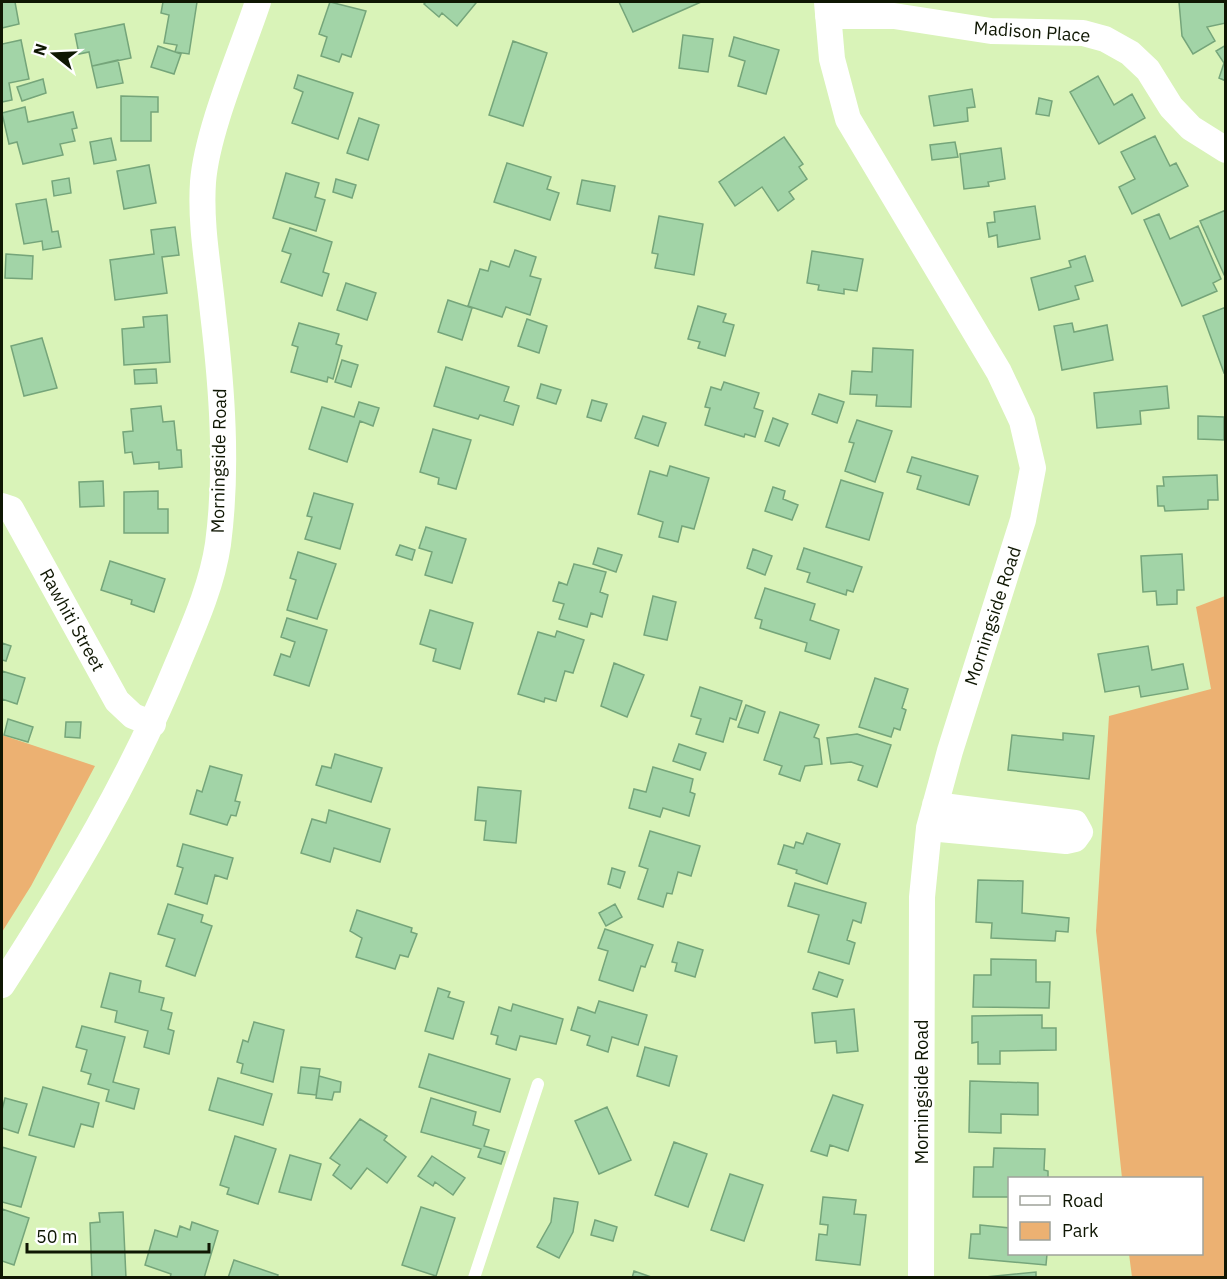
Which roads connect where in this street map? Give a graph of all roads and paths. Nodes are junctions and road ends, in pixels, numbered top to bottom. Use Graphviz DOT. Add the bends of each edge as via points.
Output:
graph roads {
  1 [pos="258,2"];
  2 [pos="828,9"];
  3 [pos="1226,150"];
  4 [pos="5,501"];
  5 [pos="153,724"];
  6 [pos="2,985"];
  7 [pos="538,1084"];
  8 [pos="474,1278"];
  9 [pos="921,1278"];
  1 -- 5 [label="street, Morningside Road" via="210,145 203,180 203,217 219,375 222,508 218,546 198,614"];
  2 -- 3 [label="street, Madison Place" via="991,31 1083,33 1105,39 1131,53 1148,70 1171,107 1191,128"];
  2 -- 9 [label="street, Morningside Road" via="832,59 848,119 999,372 1022,421 1033,468 1023,520 932,816 922,897"];
  4 -- 5 [label="street, Rawhiti Street" via="117,701 134,716"];
  5 -- 6 [label="street, Morningside Road" via="94,838"];
  7 -- 8 [label="lane"];
}
